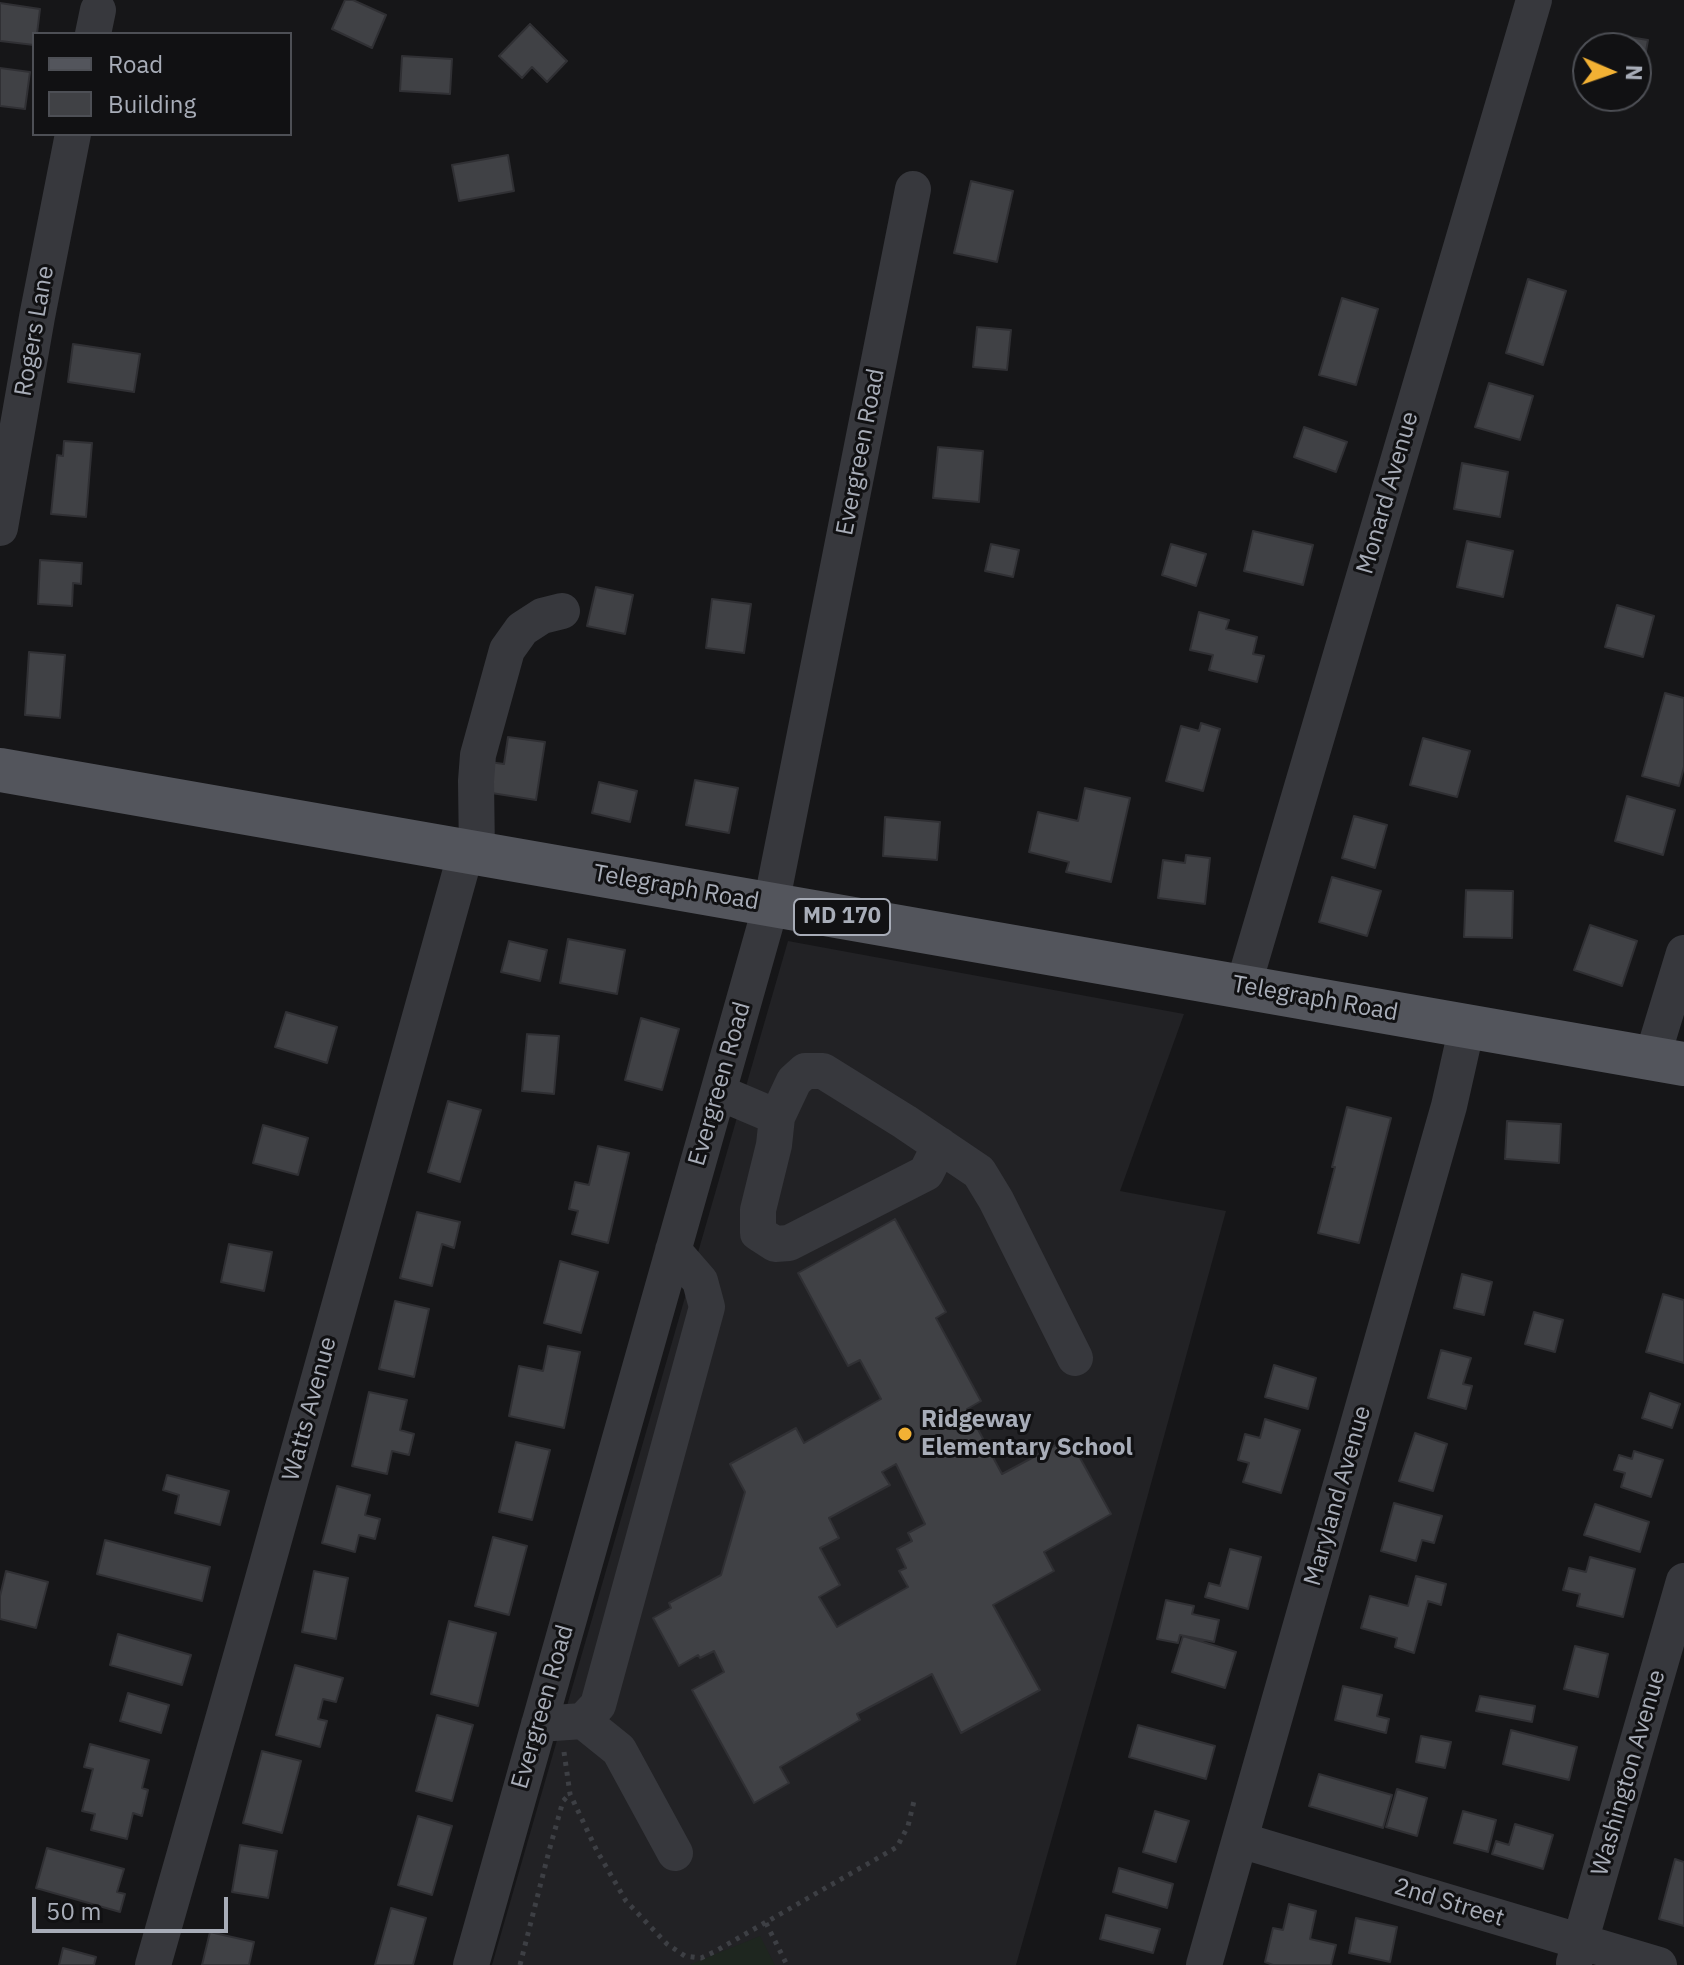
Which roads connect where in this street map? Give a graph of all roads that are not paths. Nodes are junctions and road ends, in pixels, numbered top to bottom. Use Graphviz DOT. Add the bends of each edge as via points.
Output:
graph roads {
  1 [pos="1534,0"];
  2 [pos="73,136"];
  3 [pos="913,189"];
  4 [pos="0,528"];
  5 [pos="562,611"];
  6 [pos="0,770"];
  7 [pos="472,853"];
  8 [pos="771,905"];
  9 [pos="1684,953"];
  10 [pos="1243,987"];
  11 [pos="1467,1026"];
  12 [pos="1668,1061"];
  13 [pos="718,1092"];
  14 [pos="777,1117"];
  15 [pos="940,1145"];
  16 [pos="673,1250"];
  17 [pos="1075,1358"];
  18 [pos="1684,1581"];
  19 [pos="562,1731"];
  20 [pos="1240,1840"];
  21 [pos="675,1853"];
  22 [pos="1577,1954"];
  23 [pos="153,1965"];
  24 [pos="471,1965"];
  25 [pos="1204,1965"];
  26 [pos="1659,1965"];
  1 -- 10 [label="street, Monard Avenue"];
  2 -- 4 [label="street, Rogers Lane"];
  3 -- 8 [label="street, Evergreen Road"];
  5 -- 7 [label="street, Watts Avenue" via="522,629 507,650 478,755"];
  6 -- 7 [label="main road, Telegraph Road / MD 170"];
  7 -- 8 [label="main road, Telegraph Road / MD 170"];
  7 -- 23 [label="street, Watts Avenue"];
  8 -- 10 [label="main road, Telegraph Road / MD 170"];
  8 -- 13 [label="street, Evergreen Road"];
  9 -- 12 [label="street"];
  10 -- 11 [label="main road, Telegraph Road / MD 170"];
  11 -- 12 [label="main road, Telegraph Road / MD 170"];
  11 -- 20 [label="street, Maryland Avenue" via="1445,1121"];
  13 -- 14 [label="street"];
  13 -- 16 [label="street, Evergreen Road"];
  14 -- 15 [label="street" via="794,1081 805,1071 823,1071"];
  14 -- 15 [label="street" via="758,1210 758,1233 775,1244 789,1243 926,1173"];
  15 -- 17 [label="street" via="979,1172"];
  16 -- 19 [label="street, Evergreen Road"];
  16 -- 19 [label="street" via="700,1281 707,1307 598,1705"];
  18 -- 22 [label="street, Washington Avenue"];
  19 -- 21 [label="street" via="619,1750"];
  19 -- 24 [label="street, Evergreen Road"];
  20 -- 22 [label="street, 2nd Street"];
  20 -- 25 [label="street, Maryland Avenue"];
  22 -- 26 [label="street, 2nd Street"];
}
